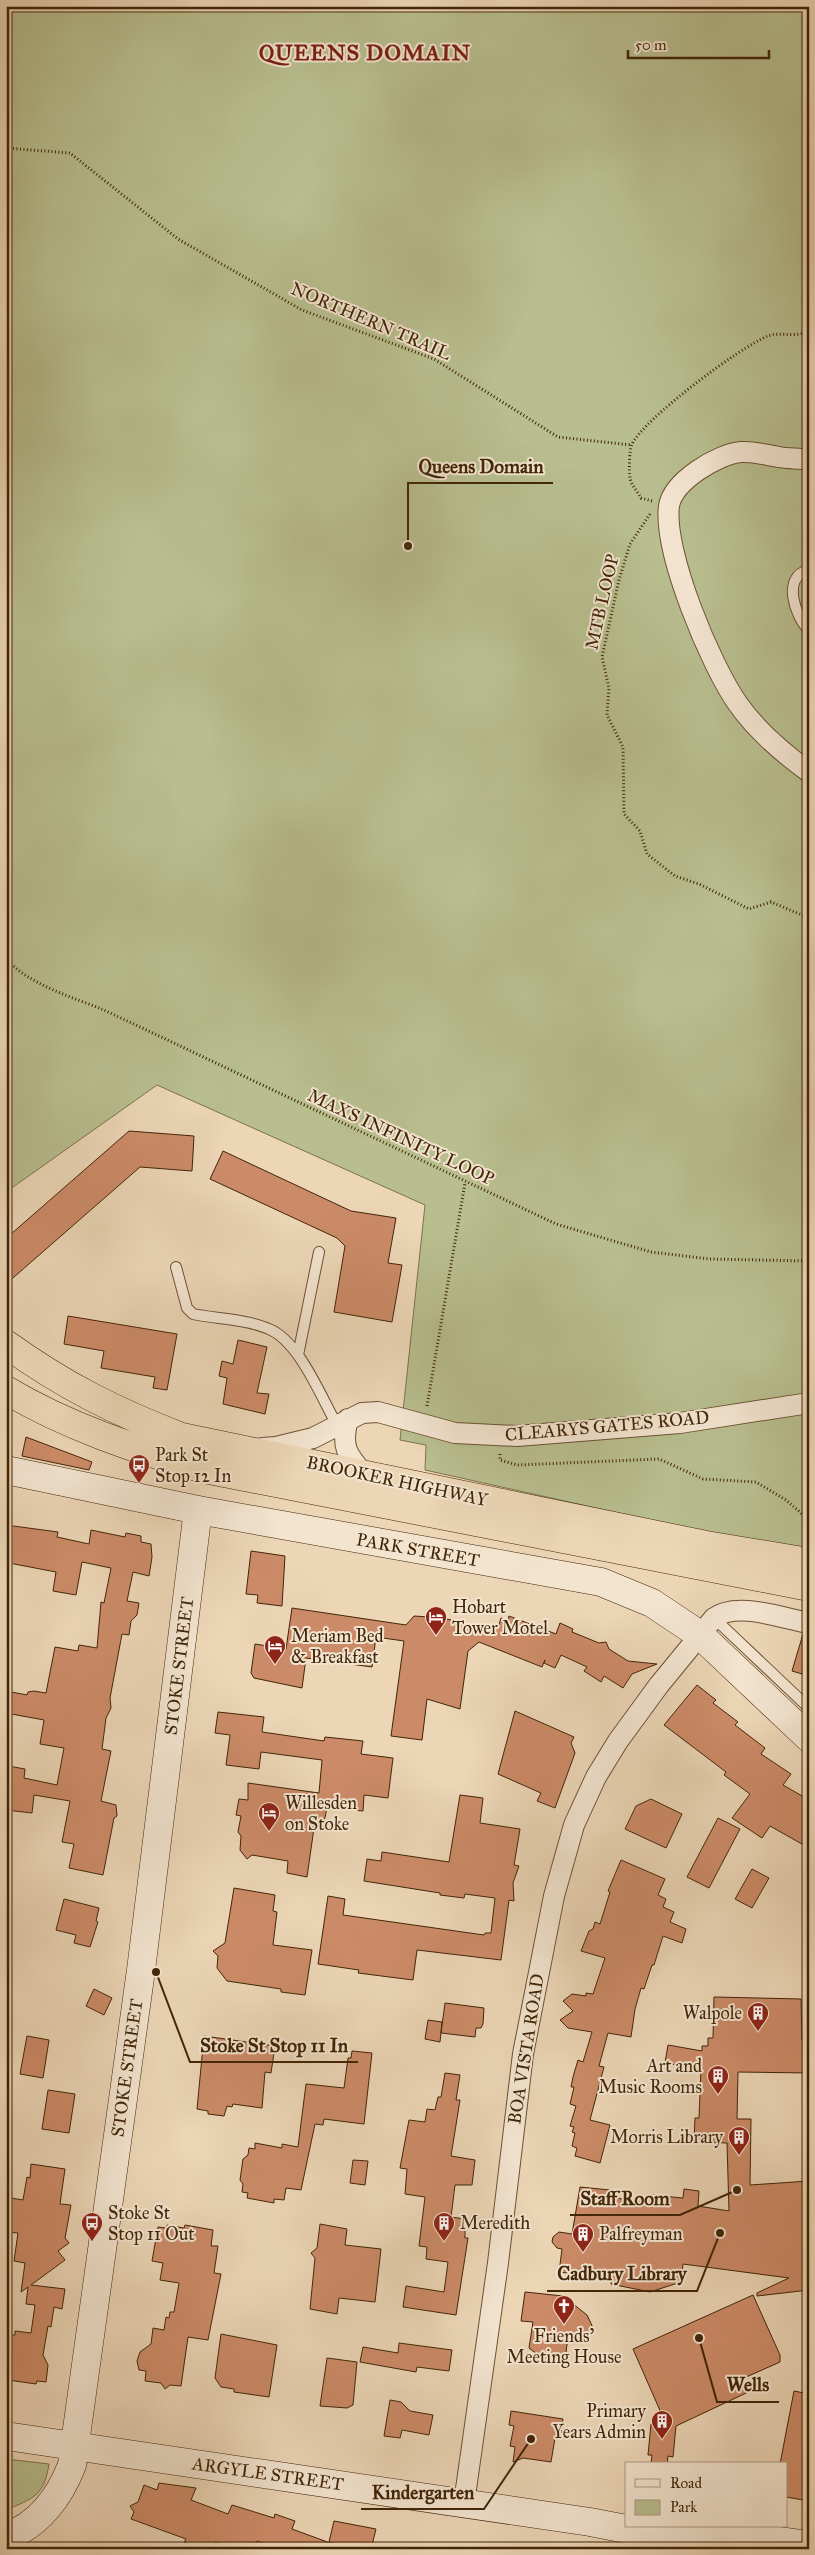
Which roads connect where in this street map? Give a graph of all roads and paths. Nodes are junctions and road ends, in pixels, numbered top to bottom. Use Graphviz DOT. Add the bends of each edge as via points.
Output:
graph roads {
  1 [pos="21,6"];
  2 [pos="6,14"];
  3 [pos="6,148"];
  4 [pos="809,330"];
  5 [pos="631,445"];
  6 [pos="809,460"];
  7 [pos="663,503"];
  8 [pos="809,570"];
  9 [pos="809,630"];
  10 [pos="809,772"];
  11 [pos="809,918"];
  12 [pos="6,959"];
  13 [pos="12,965"];
  14 [pos="6,972"];
  15 [pos="465,1183"];
  16 [pos="319,1252"];
  17 [pos="809,1261"];
  18 [pos="176,1266"];
  19 [pos="6,1344"];
  20 [pos="298,1355"];
  21 [pos="6,1390"];
  22 [pos="809,1403"];
  23 [pos="342,1422"];
  24 [pos="424,1426"];
  25 [pos="500,1436"];
  26 [pos="247,1449"];
  27 [pos="6,1470"];
  28 [pos="364,1474"];
  29 [pos="198,1510"];
  30 [pos="809,1520"];
  31 [pos="809,1562"];
  32 [pos="809,1587"];
  33 [pos="809,1623"];
  34 [pos="698,1624"];
  35 [pos="809,1708"];
  36 [pos="809,1738"];
  37 [pos="6,2436"];
  38 [pos="74,2455"];
  39 [pos="464,2503"];
  40 [pos="6,2537"];
  41 [pos="646,2541"];
  42 [pos="809,2545"];
  43 [pos="694,2549"];
  1 -- 2 [label="path"];
  3 -- 5 [label="path, NORTHERN TRAIL" via="70,153 178,240 302,310 434,359 558,437"];
  4 -- 5 [label="path" via="804,334 769,336 724,363 675,400"];
  5 -- 7 [label="path" via="630,480 642,498"];
  6 -- 7 [label="street" via="780,458 758,452 724,456 699,469"];
  7 -- 10 [label="street" via="675,560 720,678 764,734"];
  7 -- 11 [label="path, MTB LOOP" via="630,544 618,580 602,657 609,688 607,716 622,747 624,814 640,831 647,854 675,876 750,909 771,902"];
  8 -- 9 [label="lane" via="795,581 793,594 794,607"];
  12 -- 13 [label="path, MAXS INFINITY LOOP"];
  13 -- 14 [label="path"];
  13 -- 15 [label="path, MAXS INFINITY LOOP" via="46,986 104,1010"];
  15 -- 17 [label="path, MAXS INFINITY LOOP" via="556,1224 651,1252 710,1259"];
  15 -- 24 [label="path"];
  16 -- 20 [label="lane"];
  18 -- 20 [label="lane" via="186,1308 193,1314 269,1329 284,1338"];
  19 -- 26 [label="highway, BROOKER HIGHWAY" via="86,1396 137,1419 182,1436"];
  20 -- 23 [label="lane"];
  21 -- 32 [label="highway, BROOKER HIGHWAY" via="73,1423 204,1469"];
  22 -- 25 [label="street, CLEARYS GATES ROAD" via="680,1423"];
  23 -- 24 [label="street, CLEARYS GATES ROAD" via="378,1412"];
  23 -- 26 [label="street, CLEARYS GATES ROAD" via="294,1444"];
  23 -- 28 [label="street" via="349,1457"];
  24 -- 25 [label="street, CLEARYS GATES ROAD" via="455,1433"];
  25 -- 30 [label="path" via="500,1460 517,1465 659,1459 703,1479 756,1482 786,1500"];
  26 -- 28 [label="highway, BROOKER HIGHWAY"];
  27 -- 29 [label="street, PARK STREET"];
  28 -- 31 [label="highway, BROOKER HIGHWAY" via="706,1545"];
  29 -- 34 [label="street, PARK STREET" via="601,1582"];
  29 -- 38 [label="street, STOKE STREET" via="141,1970"];
  33 -- 34 [label="street" via="735,1610"];
  34 -- 35 [label="lane"];
  34 -- 36 [label="street, PARK STREET"];
  34 -- 39 [label="street, BOA VISTA ROAD" via="596,1777 574,1825 554,1896 523,2054"];
  37 -- 38 [label="street, ARGYLE STREET"];
  38 -- 39 [label="street, ARGYLE STREET"];
  38 -- 40 [label="street, STOKE STREET" via="59,2494 47,2509 15,2534"];
  39 -- 41 [label="street, ARGYLE STREET"];
  41 -- 42 [label="street, ARGYLE STREET" via="685,2528"];
  41 -- 43 [label="street, ARGYLE STREET"];
}
